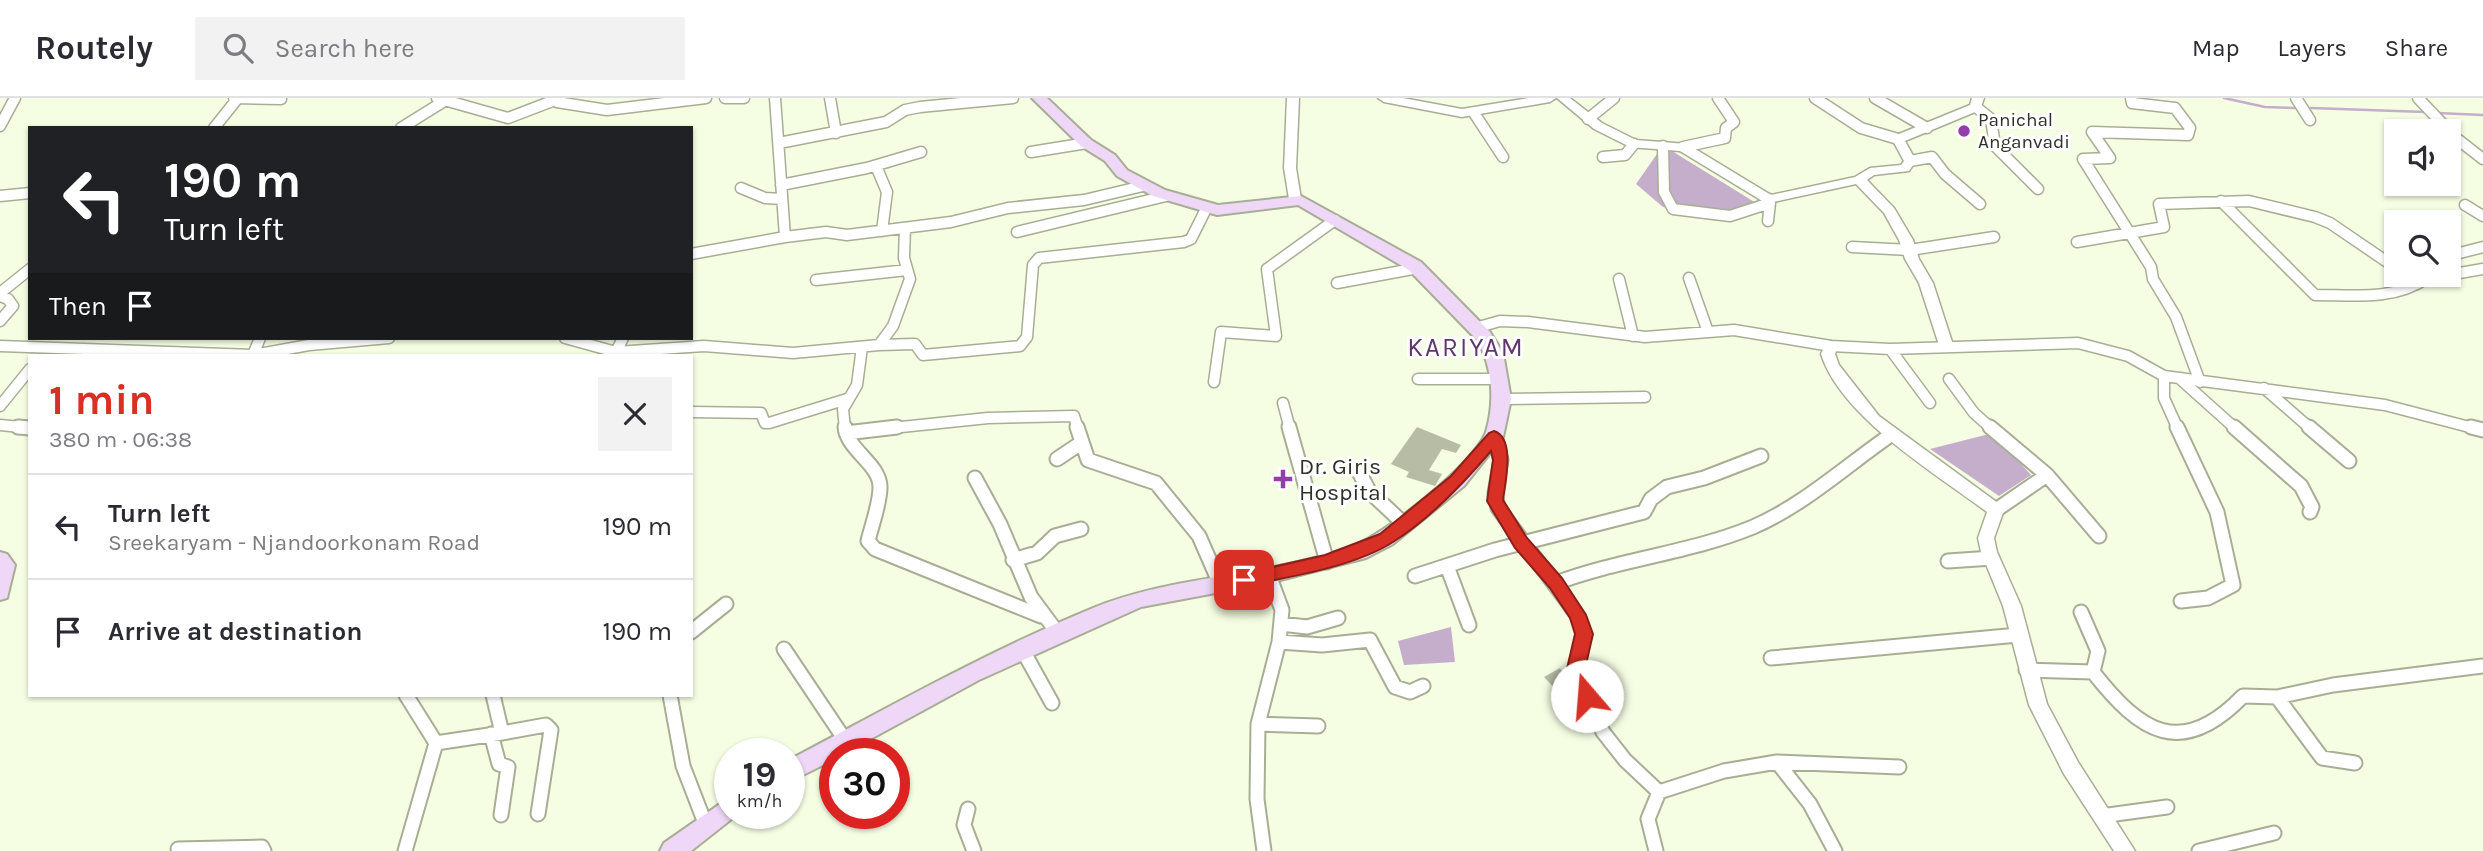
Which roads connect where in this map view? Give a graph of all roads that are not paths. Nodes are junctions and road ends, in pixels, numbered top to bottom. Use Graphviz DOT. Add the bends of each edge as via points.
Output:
graph roads {
  1 [pos="15,98"];
  2 [pos="237,98"];
  3 [pos="706,98"];
  4 [pos="727,98"];
  5 [pos="744,98"];
  6 [pos="775,98"];
  7 [pos="830,98"];
  8 [pos="1013,98"];
  9 [pos="1039,98"];
  10 [pos="1293,98"];
  11 [pos="1384,98"];
  12 [pos="1550,98"];
  13 [pos="1563,98"];
  14 [pos="1614,98"];
  15 [pos="1718,98"];
  16 [pos="1815,98"];
  17 [pos="1875,98"];
  18 [pos="2131,98"];
  19 [pos="2296,98"];
  20 [pos="2418,98"];
  21 [pos="281,99"];
  22 [pos="442,99"];
  23 [pos="556,99"];
  24 [pos="1977,103"];
  25 [pos="1474,113"];
  26 [pos="1588,119"];
  27 [pos="2310,121"];
  28 [pos="0,126"];
  29 [pos="216,126"];
  30 [pos="404,126"];
  31 [pos="1927,128"];
  32 [pos="836,133"];
  33 [pos="1898,139"];
  34 [pos="779,143"];
  35 [pos="1087,143"];
  36 [pos="1634,144"];
  37 [pos="1663,146"];
  38 [pos="1683,148"];
  39 [pos="921,152"];
  40 [pos="1031,152"];
  41 [pos="1503,157"];
  42 [pos="1602,157"];
  43 [pos="2483,159"];
  44 [pos="1910,161"];
  45 [pos="876,166"];
  46 [pos="1859,180"];
  47 [pos="781,185"];
  48 [pos="1143,186"];
  49 [pos="741,188"];
  50 [pos="2038,189"];
  51 [pos="28,193"];
  52 [pos="0,196"];
  53 [pos="1166,196"];
  54 [pos="782,199"];
  55 [pos="1295,199"];
  56 [pos="1770,201"];
  57 [pos="2221,201"];
  58 [pos="1980,204"];
  59 [pos="2465,205"];
  60 [pos="1206,209"];
  61 [pos="2483,216"];
  62 [pos="1335,220"];
  63 [pos="1768,220"];
  64 [pos="905,228"];
  65 [pos="882,231"];
  66 [pos="1017,232"];
  67 [pos="2130,234"];
  68 [pos="785,237"];
  69 [pos="1994,237"];
  70 [pos="2077,242"];
  71 [pos="1852,247"];
  72 [pos="2483,247"];
  73 [pos="1910,250"];
  74 [pos="2461,253"];
  75 [pos="693,254"];
  76 [pos="2384,260"];
  77 [pos="1418,268"];
  78 [pos="2483,269"];
  79 [pos="907,270"];
  80 [pos="28,271"];
  81 [pos="2461,273"];
  82 [pos="1689,278"];
  83 [pos="1619,279"];
  84 [pos="816,280"];
  85 [pos="1337,282"];
  86 [pos="2414,287"];
  87 [pos="0,294"];
  88 [pos="0,321"];
  89 [pos="1475,328"];
  90 [pos="1709,332"];
  91 [pos="1633,335"];
  92 [pos="378,340"];
  93 [pos="572,340"];
  94 [pos="623,340"];
  95 [pos="71,342"];
  96 [pos="664,343"];
  97 [pos="880,345"];
  98 [pos="1831,345"];
  99 [pos="1946,345"];
  100 [pos="0,346"];
  101 [pos="862,347"];
  102 [pos="1890,349"];
  103 [pos="325,350"];
  104 [pos="44,351"];
  105 [pos="616,352"];
  106 [pos="239,354"];
  107 [pos="267,354"];
  108 [pos="28,371"];
  109 [pos="2164,376"];
  110 [pos="2179,378"];
  111 [pos="1418,379"];
  112 [pos="1950,379"];
  113 [pos="1214,382"];
  114 [pos="2200,382"];
  115 [pos="2263,387"];
  116 [pos="1501,389"];
  117 [pos="1646,397"];
  118 [pos="847,399"];
  119 [pos="1283,402"];
  120 [pos="1930,403"];
  121 [pos="0,406"];
  122 [pos="693,412"];
  123 [pos="0,425"];
  124 [pos="28,428"];
  125 [pos="2477,428"];
  126 [pos="846,433"];
  127 [pos="1892,434"];
  128 [pos="1494,437"];
  129 [pos="2483,438"];
  130 [pos="1082,443"];
  131 [pos="1761,456"];
  132 [pos="1056,459"];
  133 [pos="2349,461"];
  134 [pos="1359,472"];
  135 [pos="2047,475"];
  136 [pos="975,478"];
  137 [pos="1996,510"];
  138 [pos="2310,512"];
  139 [pos="1404,524"];
  140 [pos="1081,529"];
  141 [pos="2099,536"];
  142 [pos="1521,543"];
  143 [pos="1992,558"];
  144 [pos="1013,560"];
  145 [pos="0,561"];
  146 [pos="1948,561"];
  147 [pos="1327,562"];
  148 [pos="1447,566"];
  149 [pos="1269,575"];
  150 [pos="1415,576"];
  151 [pos="1556,583"];
  152 [pos="1220,584"];
  153 [pos="0,592"];
  154 [pos="2181,601"];
  155 [pos="726,604"];
  156 [pos="2081,612"];
  157 [pos="1041,616"];
  158 [pos="1339,618"];
  159 [pos="1281,624"];
  160 [pos="1469,625"];
  161 [pos="693,630"];
  162 [pos="1057,632"];
  163 [pos="2018,635"];
  164 [pos="1279,642"];
  165 [pos="784,649"];
  166 [pos="1021,649"];
  167 [pos="1771,658"];
  168 [pos="2483,666"];
  169 [pos="2026,670"];
  170 [pos="2093,672"];
  171 [pos="1423,686"];
  172 [pos="407,697"];
  173 [pos="493,697"];
  174 [pos="670,697"];
  175 [pos="2277,697"];
  176 [pos="1052,703"];
  177 [pos="1258,724"];
  178 [pos="1318,726"];
  179 [pos="497,734"];
  180 [pos="844,738"];
  181 [pos="849,738"];
  182 [pos="436,743"];
  183 [pos="1777,762"];
  184 [pos="2355,763"];
  185 [pos="1899,767"];
  186 [pos="1659,792"];
  187 [pos="2167,807"];
  188 [pos="968,809"];
  189 [pos="538,814"];
  190 [pos="501,815"];
  191 [pos="2101,816"];
  192 [pos="714,817"];
  193 [pos="705,823"];
  194 [pos="2274,833"];
  195 [pos="177,849"];
  196 [pos="264,851"];
  197 [pos="405,851"];
  198 [pos="672,851"];
  199 [pos="974,851"];
  200 [pos="1264,851"];
  201 [pos="1656,851"];
  202 [pos="1835,851"];
  203 [pos="2125,851"];
  204 [pos="2199,851"];
  1 -- 28 [label="street"];
  2 -- 21 [label="street"];
  2 -- 29 [label="street"];
  3 -- 23 [label="street" via="607,110"];
  4 -- 5 [label="street"];
  6 -- 34 [label="street"];
  7 -- 32 [label="street"];
  8 -- 32 [label="street" via="905,110 886,122"];
  9 -- 35 [label="main road"];
  10 -- 55 [label="street" via="1290,168"];
  11 -- 25 [label="street"];
  12 -- 25 [label="street"];
  13 -- 26 [label="street"];
  14 -- 26 [label="street"];
  15 -- 38 [label="street" via="1734,122 1726,128 1725,138"];
  16 -- 33 [label="street" via="1861,128"];
  17 -- 31 [label="street"];
  18 -- 67 [label="street" via="2132,103 2175,108 2189,128 2188,135 2181,137 2092,132 2110,158 2083,159"];
  19 -- 27 [label="street"];
  20 -- 43 [label="street"];
  22 -- 23 [label="street" via="508,118"];
  22 -- 30 [label="street"];
  24 -- 31 [label="street"];
  24 -- 50 [label="street" via="1996,125 1994,146"];
  25 -- 41 [label="street"];
  26 -- 36 [label="street"];
  31 -- 33 [label="street"];
  32 -- 34 [label="street"];
  33 -- 44 [label="street"];
  34 -- 47 [label="street"];
  35 -- 40 [label="street"];
  35 -- 48 [label="main road"];
  36 -- 37 [label="street"];
  36 -- 42 [label="street" via="1625,155"];
  37 -- 38 [label="street"];
  37 -- 56 [label="street" via="1664,192 1673,208 1730,216"];
  38 -- 56 [label="street"];
  39 -- 45 [label="street"];
  44 -- 46 [label="street" via="1905,168 1870,172"];
  44 -- 58 [label="street" via="1932,157"];
  45 -- 47 [label="street"];
  45 -- 65 [label="street" via="887,192"];
  46 -- 56 [label="street"];
  46 -- 73 [label="street" via="1889,211"];
  47 -- 54 [label="street"];
  48 -- 53 [label="main road"];
  48 -- 64 [label="street" via="1084,200 1008,208 986,216"];
  49 -- 54 [label="street"];
  51 -- 52 [label="street"];
  53 -- 60 [label="main road"];
  53 -- 66 [label="street"];
  54 -- 68 [label="street"];
  55 -- 60 [label="main road" via="1241,209"];
  55 -- 62 [label="main road"];
  56 -- 63 [label="street"];
  57 -- 67 [label="street" via="2159,204 2164,227"];
  57 -- 76 [label="street" via="2249,201 2330,223"];
  57 -- 86 [label="street" via="2315,295 2377,296"];
  59 -- 61 [label="street"];
  60 -- 97 [label="street" via="1191,239 1184,242 1038,258 1033,265 1027,337 1020,346 923,355 915,344"];
  62 -- 77 [label="main road"];
  62 -- 113 [label="street" via="1267,269 1276,336 1221,332"];
  64 -- 65 [label="street"];
  64 -- 79 [label="street"];
  65 -- 68 [label="street"];
  67 -- 70 [label="street"];
  67 -- 114 [label="street" via="2176,317"];
  68 -- 75 [label="street"];
  69 -- 73 [label="street"];
  71 -- 73 [label="street"];
  72 -- 74 [label="street"];
  73 -- 99 [label="street"];
  77 -- 85 [label="street"];
  77 -- 89 [label="main road"];
  78 -- 81 [label="street"];
  79 -- 84 [label="street"];
  79 -- 97 [label="street" via="910,279 904,301"];
  80 -- 87 [label="street"];
  82 -- 90 [label="street"];
  83 -- 91 [label="street"];
  87 -- 88 [label="street" via="13,306"];
  89 -- 91 [label="street" via="1500,321 1528,322"];
  89 -- 116 [label="main road" via="1494,353"];
  90 -- 91 [label="street"];
  90 -- 98 [label="street" via="1734,330"];
  92 -- 103 [label="street"];
  93 -- 105 [label="street"];
  94 -- 105 [label="street"];
  95 -- 104 [label="street"];
  95 -- 106 [label="street"];
  96 -- 101 [label="street" via="793,353"];
  96 -- 105 [label="street"];
  97 -- 101 [label="street"];
  98 -- 102 [label="street"];
  98 -- 127 [label="street" via="1828,354 1837,375 1874,420"];
  99 -- 102 [label="street"];
  99 -- 109 [label="street" via="2078,343 2127,356"];
  100 -- 104 [label="street"];
  101 -- 118 [label="street" via="857,385"];
  102 -- 120 [label="street"];
  103 -- 107 [label="street"];
  108 -- 121 [label="street"];
  109 -- 110 [label="street"];
  109 -- 154 [label="street" via="2164,398 2217,512 2233,585 2208,598"];
  110 -- 114 [label="street"];
  110 -- 138 [label="street" via="2301,486"];
  111 -- 116 [label="street"];
  112 -- 135 [label="street" via="1974,413"];
  114 -- 115 [label="street"];
  115 -- 125 [label="street" via="2385,405"];
  115 -- 133 [label="street"];
  116 -- 117 [label="street"];
  116 -- 128 [label="main road"];
  118 -- 122 [label="street" via="769,423 761,413"];
  118 -- 126 [label="street" via="843,409"];
  119 -- 147 [label="street"];
  123 -- 124 [label="street"];
  125 -- 129 [label="street"];
  126 -- 130 [label="street" via="1034,414 1074,416"];
  126 -- 157 [label="street" via="854,450 878,477 880,487 868,541 875,549"];
  127 -- 137 [label="street"];
  127 -- 151 [label="street" via="1796,503 1757,525 1719,540 1581,572"];
  128 -- 139 [label="main road" via="1457,481"];
  128 -- 142 [label="street" via="1501,460 1495,501"];
  130 -- 132 [label="street"];
  130 -- 152 [label="street" via="1088,460 1156,483 1199,536"];
  131 -- 142 [label="street" via="1667,487 1651,499 1644,512"];
  134 -- 139 [label="street" via="1369,491"];
  135 -- 137 [label="street"];
  135 -- 141 [label="street"];
  136 -- 144 [label="street" via="1003,530"];
  137 -- 143 [label="street" via="1986,538"];
  139 -- 147 [label="main road" via="1377,543"];
  140 -- 144 [label="street" via="1055,536 1037,553"];
  142 -- 148 [label="street"];
  142 -- 151 [label="street"];
  143 -- 146 [label="street"];
  143 -- 163 [label="street" via="2012,606"];
  144 -- 157 [label="street"];
  145 -- 153 [label="main road" via="5,565"];
  147 -- 149 [label="main road"];
  148 -- 150 [label="street"];
  148 -- 160 [label="street"];
  149 -- 152 [label="main road"];
  149 -- 159 [label="street" via="1282,610"];
  151 -- 186 [label="street" via="1584,634 1575,673 1603,732"];
  152 -- 162 [label="main road" via="1139,599"];
  155 -- 161 [label="street"];
  156 -- 170 [label="street" via="2098,651"];
  157 -- 162 [label="street"];
  158 -- 159 [label="street" via="1307,627"];
  159 -- 164 [label="street"];
  162 -- 166 [label="main road"];
  163 -- 167 [label="street"];
  163 -- 169 [label="street"];
  164 -- 171 [label="street" via="1322,645 1370,640 1379,659 1391,669 1395,687 1409,692"];
  164 -- 177 [label="street"];
  165 -- 180 [label="street"];
  166 -- 176 [label="street"];
  166 -- 181 [label="main road"];
  168 -- 175 [label="street" via="2333,685"];
  169 -- 170 [label="street"];
  169 -- 191 [label="street" via="2038,705"];
  170 -- 175 [label="street" via="2121,707 2150,727 2179,731 2206,727 2244,695"];
  172 -- 182 [label="street"];
  173 -- 179 [label="street"];
  174 -- 193 [label="street" via="683,766"];
  175 -- 184 [label="street" via="2322,758"];
  177 -- 178 [label="street"];
  177 -- 200 [label="street" via="1257,799"];
  179 -- 182 [label="street"];
  179 -- 189 [label="street" via="546,725 551,730"];
  179 -- 190 [label="street" via="499,764 508,767"];
  182 -- 197 [label="street"];
  183 -- 185 [label="street"];
  183 -- 186 [label="street" via="1724,771"];
  183 -- 202 [label="street" via="1810,804"];
  186 -- 201 [label="street" via="1647,819"];
  187 -- 191 [label="street"];
  188 -- 199 [label="street" via="964,825"];
  191 -- 203 [label="street"];
  192 -- 193 [label="main road"];
  193 -- 198 [label="main road"];
  194 -- 204 [label="street"];
  195 -- 196 [label="street" via="261,847"];
}
